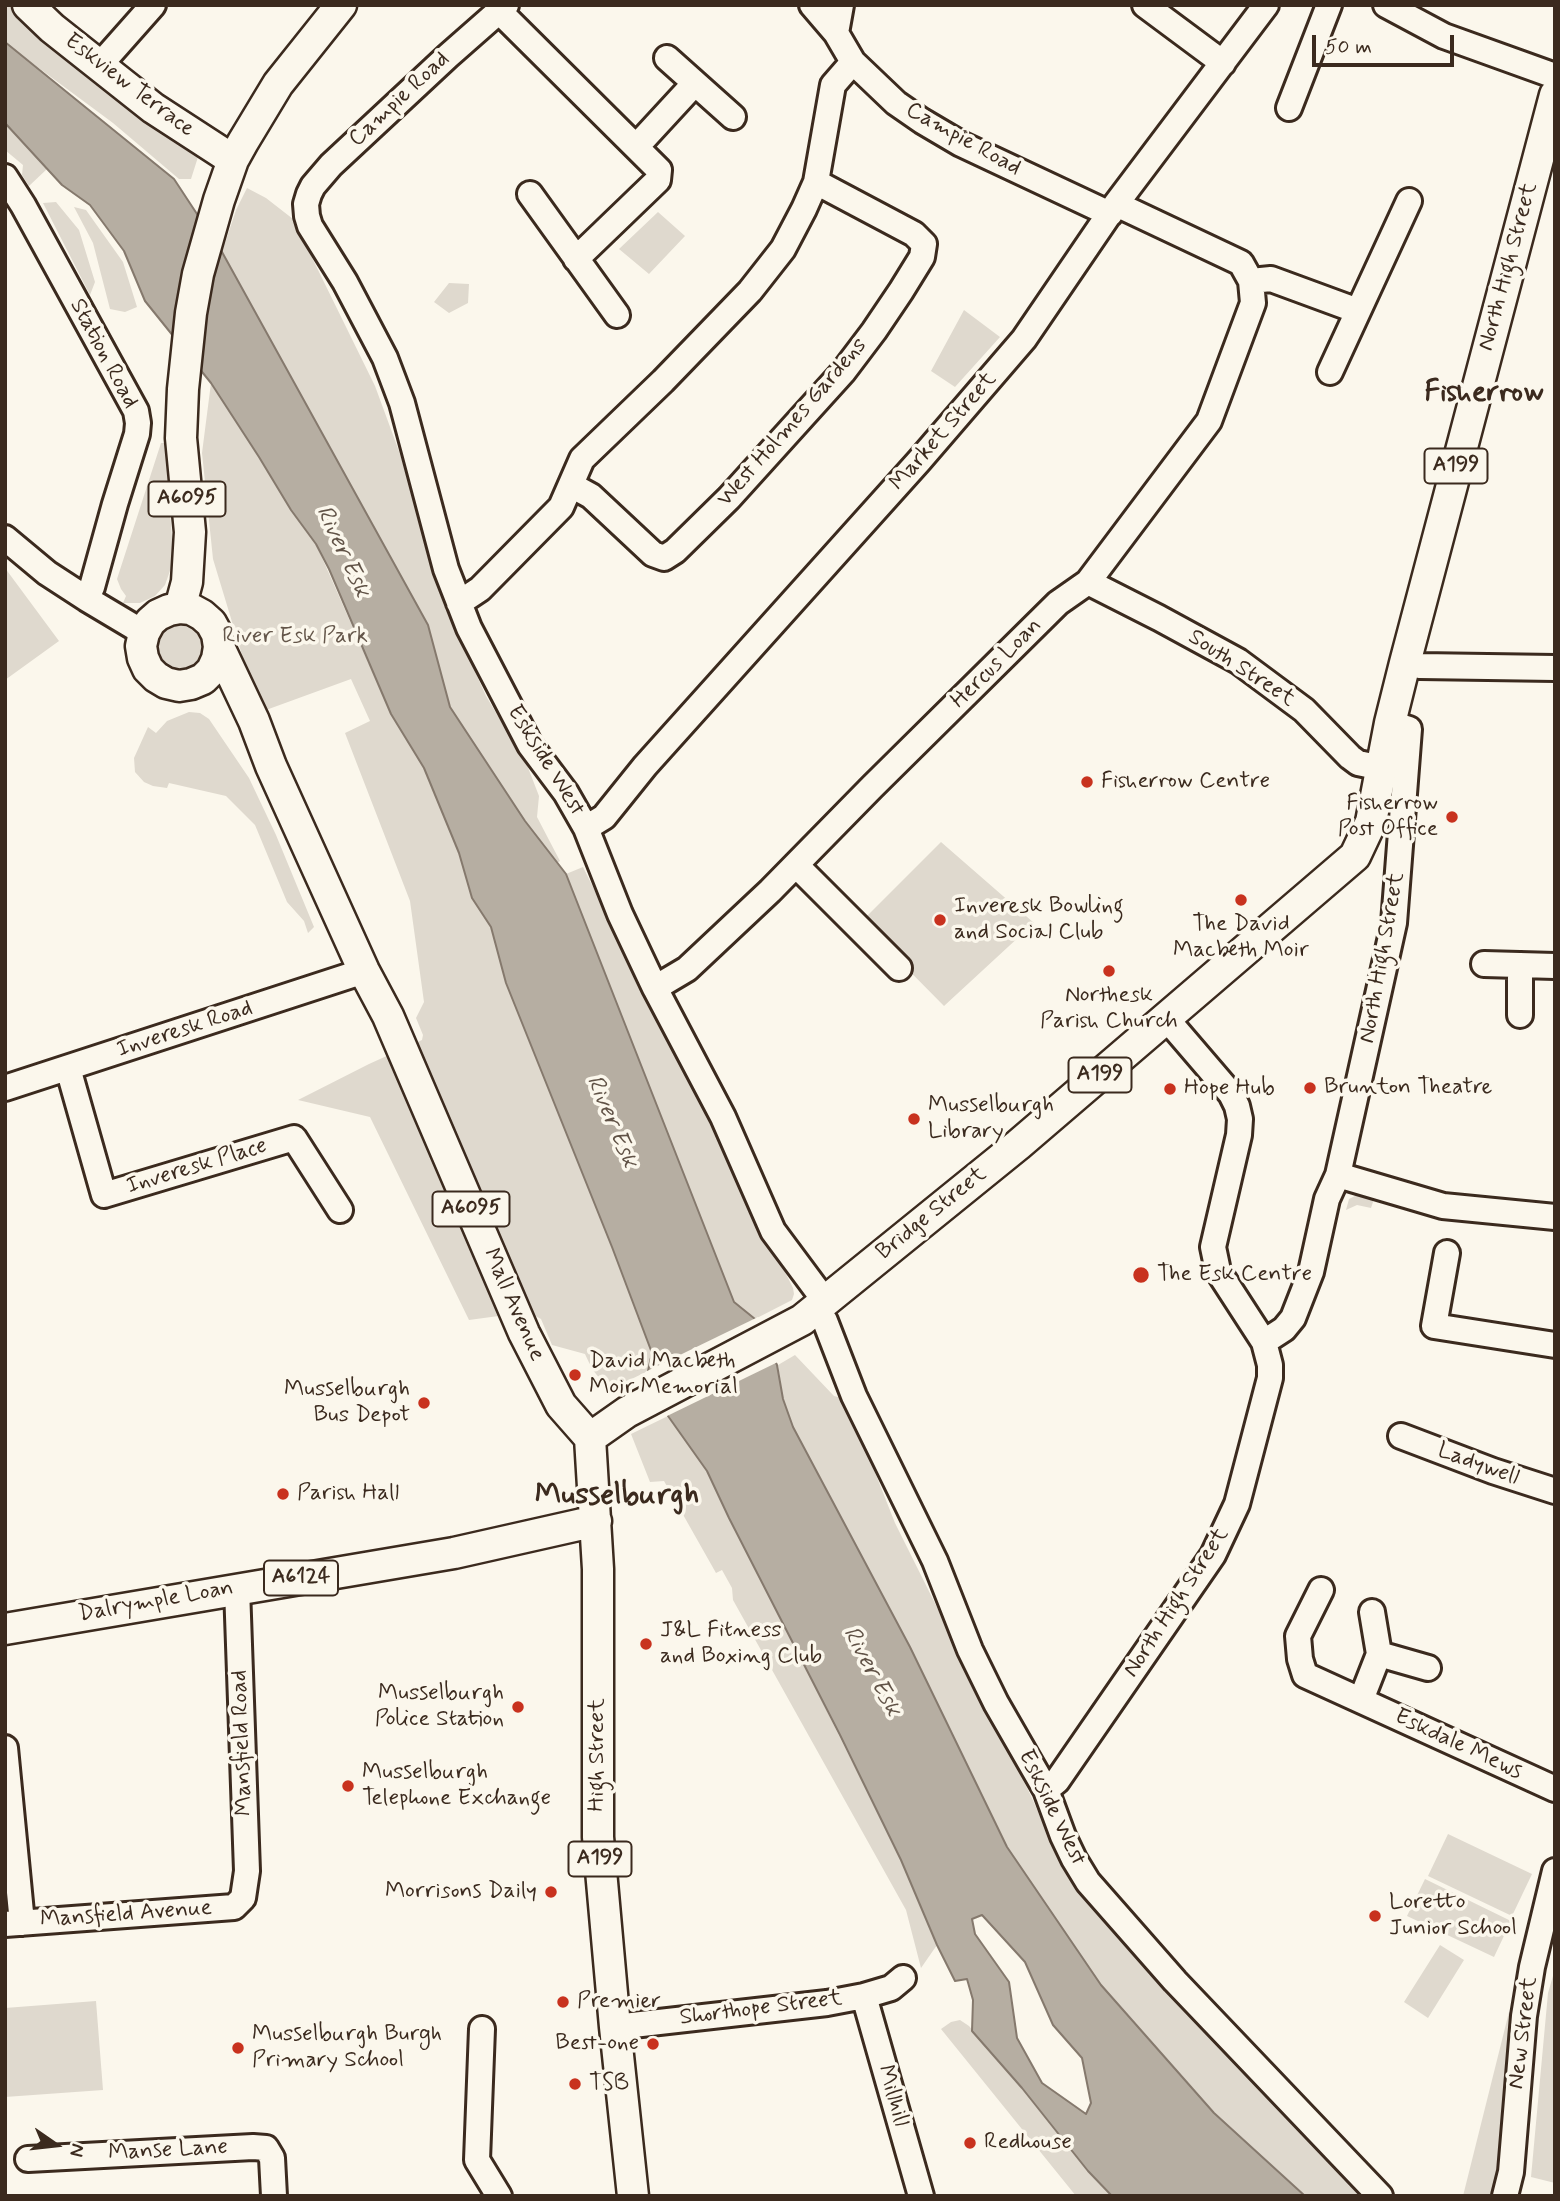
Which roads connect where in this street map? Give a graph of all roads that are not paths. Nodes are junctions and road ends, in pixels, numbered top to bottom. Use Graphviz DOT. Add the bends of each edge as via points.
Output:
graph roads {
  1 [pos="28,5"];
  2 [pos="153,5"];
  3 [pos="341,5"];
  4 [pos="812,5"];
  5 [pos="841,5"];
  6 [pos="1145,5"];
  7 [pos="1266,5"];
  8 [pos="1329,5"];
  9 [pos="1386,5"];
  10 [pos="503,8"];
  11 [pos="836,33"];
  12 [pos="667,58"];
  13 [pos="853,62"];
  14 [pos="1223,63"];
  15 [pos="99,66"];
  16 [pos="1555,76"];
  17 [pos="695,83"];
  18 [pos="1555,95"];
  19 [pos="1289,108"];
  20 [pos="733,117"];
  21 [pos="636,147"];
  22 [pos="233,160"];
  23 [pos="5,177"];
  24 [pos="816,182"];
  25 [pos="530,194"];
  26 [pos="1409,201"];
  27 [pos="306,204"];
  28 [pos="1113,209"];
  29 [pos="576,259"];
  30 [pos="1251,281"];
  31 [pos="1358,312"];
  32 [pos="617,315"];
  33 [pos="1331,372"];
  34 [pos="571,485"];
  35 [pos="5,538"];
  36 [pos="1088,582"];
  37 [pos="87,599"];
  38 [pos="459,603"];
  39 [pos="180,608"];
  40 [pos="144,633"];
  41 [pos="219,647"];
  42 [pos="1405,663"];
  43 [pos="1555,668"];
  44 [pos="191,684"];
  45 [pos="1390,723"];
  46 [pos="271,766"];
  47 [pos="1382,768"];
  48 [pos="586,828"];
  49 [pos="1365,838"];
  50 [pos="796,865"];
  51 [pos="1484,964"];
  52 [pos="1521,965"];
  53 [pos="1555,967"];
  54 [pos="899,968"];
  55 [pos="364,971"];
  56 [pos="655,988"];
  57 [pos="1520,1015"];
  58 [pos="1166,1017"];
  59 [pos="68,1068"];
  60 [pos="5,1088"];
  61 [pos="1338,1175"];
  62 [pos="340,1210"];
  63 [pos="1555,1217"];
  64 [pos="1447,1253"];
  65 [pos="814,1310"];
  66 [pos="1264,1342"];
  67 [pos="1555,1345"];
  68 [pos="1401,1436"];
  69 [pos="590,1438"];
  70 [pos="1555,1491"];
  71 [pos="596,1521"];
  72 [pos="237,1588"];
  73 [pos="1321,1590"];
  74 [pos="1372,1612"];
  75 [pos="5,1629"];
  76 [pos="1379,1654"];
  77 [pos="1428,1668"];
  78 [pos="1361,1700"];
  79 [pos="5,1748"];
  80 [pos="1555,1789"];
  81 [pos="1046,1790"];
  82 [pos="1555,1871"];
  83 [pos="243,1898"];
  84 [pos="14,1923"];
  85 [pos="903,1978"];
  86 [pos="863,1996"];
  87 [pos="615,2027"];
  88 [pos="482,2029"];
  89 [pos="28,2159"];
  90 [pos="274,2196"];
  91 [pos="499,2196"];
  92 [pos="633,2196"];
  93 [pos="921,2196"];
  94 [pos="1380,2196"];
  95 [pos="1505,2196"];
  1 -- 15 [label="main road, Eskview Terrace"];
  2 -- 15 [label="street"];
  3 -- 22 [label="main road, A6095" via="278,85"];
  4 -- 11 [label="street, Campie Road"];
  5 -- 11 [label="street"];
  6 -- 14 [label="street"];
  7 -- 14 [label="street, Market Street"];
  8 -- 19 [label="street"];
  9 -- 16 [label="street" via="1444,36"];
  10 -- 21 [label="street"];
  10 -- 27 [label="street, Campie Road" via="337,158 313,186"];
  11 -- 13 [label="street, Campie Road"];
  12 -- 17 [label="street"];
  13 -- 24 [label="street" via="833,85"];
  13 -- 28 [label="street, Campie Road" via="896,103 961,144"];
  14 -- 28 [label="street, Market Street"];
  15 -- 22 [label="main road, Eskview Terrace"];
  17 -- 20 [label="street"];
  17 -- 21 [label="street"];
  18 -- 42 [label="main road, North High Street / A199"];
  21 -- 29 [label="street" via="659,170 657,180"];
  22 -- 39 [label="main road, A6095" via="213,219 191,313 181,438 190,532 187,582"];
  23 -- 37 [label="street, Station Road" via="136,411 137,434"];
  24 -- 34 [label="street" via="783,248 750,291 582,459"];
  24 -- 34 [label="street, West Holmes Gardens" via="914,234 923,244 922,257 843,372 729,498 664,558 653,554 591,496"];
  25 -- 29 [label="street"];
  26 -- 31 [label="street"];
  27 -- 38 [label="street, Eskside West" via="310,226 385,358"];
  28 -- 30 [label="street, Campie Road" via="1241,263"];
  28 -- 48 [label="street, Market Street" via="1024,339 604,817"];
  29 -- 32 [label="street"];
  30 -- 31 [label="street" via="1270,279"];
  30 -- 36 [label="street, Hercus Loan" via="1253,303 1209,421"];
  31 -- 33 [label="street"];
  34 -- 38 [label="street" via="561,508 480,589"];
  35 -- 37 [label="street"];
  36 -- 47 [label="street, South Street" via="1238,662 1304,710 1358,763"];
  36 -- 50 [label="street, Hercus Loan" via="1058,603"];
  37 -- 40 [label="street"];
  38 -- 48 [label="street, Eskside West" via="530,745"];
  39 -- 40 [label="main road" via="158,615"];
  39 -- 41 [label="main road, A6095" via="191,609 211,623"];
  40 -- 44 [label="main road, A6095" via="141,646 148,669 166,683"];
  41 -- 44 [label="main road" via="212,670"];
  41 -- 46 [label="main road, A6095"];
  42 -- 43 [label="street"];
  42 -- 45 [label="main road, North High Street / A199"];
  44 -- 46 [label="main road, A6095" via="232,709"];
  45 -- 47 [label="main road, North High Street / A199"];
  45 -- 61 [label="street, North High Street" via="1409,729 1399,887"];
  46 -- 55 [label="main road, A6095"];
  47 -- 49 [label="main road, North High Street / A199"];
  48 -- 56 [label="street, Eskside West"];
  49 -- 58 [label="main road, Bridge Street / A199" via="1355,856"];
  50 -- 54 [label="street"];
  50 -- 56 [label="street, Hercus Loan" via="687,969"];
  51 -- 52 [label="street"];
  52 -- 53 [label="street"];
  52 -- 57 [label="street"];
  55 -- 59 [label="street, Inveresk Road"];
  55 -- 69 [label="main road, Mall Avenue / A6095" via="388,1016 524,1333 561,1405"];
  56 -- 65 [label="street, Eskside West" via="723,1117"];
  58 -- 65 [label="main road, Bridge Street / A199" via="1018,1145"];
  58 -- 66 [label="street" via="1237,1106 1239,1135 1213,1247 1218,1271"];
  59 -- 60 [label="street, Inveresk Road"];
  59 -- 62 [label="street, Inveresk Place" via="104,1195 294,1138"];
  61 -- 63 [label="street" via="1443,1206"];
  61 -- 66 [label="street, North High Street" via="1293,1318"];
  64 -- 67 [label="street" via="1434,1326"];
  65 -- 69 [label="main road, Bridge Street / A199" via="627,1412"];
  65 -- 81 [label="street, Eskside West" via="828,1328 854,1396 935,1562 990,1692"];
  66 -- 81 [label="street, North High Street" via="1270,1378 1237,1504 1225,1532 1188,1593"];
  68 -- 70 [label="street, Ladywell"];
  69 -- 71 [label="main road, High Street / A199"];
  71 -- 72 [label="main road, Dalrymple Loan / A6124" via="454,1553"];
  71 -- 87 [label="main road, High Street / A199" via="598,1837"];
  72 -- 75 [label="main road, Dalrymple Loan / A6124"];
  72 -- 83 [label="street, Mansfield Road" via="247,1871"];
  73 -- 78 [label="street, Eskdale Mews" via="1298,1636 1305,1675"];
  74 -- 76 [label="street"];
  76 -- 77 [label="street"];
  76 -- 78 [label="street"];
  78 -- 80 [label="street, Eskdale Mews"];
  79 -- 84 [label="street"];
  81 -- 94 [label="street, Eskside West" via="1068,1847 1088,1882 1175,1981"];
  82 -- 95 [label="street, New Street" via="1524,2016"];
  83 -- 84 [label="street, Mansfield Avenue" via="234,1907"];
  85 -- 86 [label="street, Shorthope Street" via="891,1988"];
  86 -- 87 [label="street, Shorthope Street"];
  86 -- 93 [label="street, Millhill"];
  87 -- 92 [label="main road, High Street / A199"];
  88 -- 91 [label="street" via="477,2160"];
  89 -- 90 [label="street, Manse Lane" via="266,2148 272,2158"];
}
